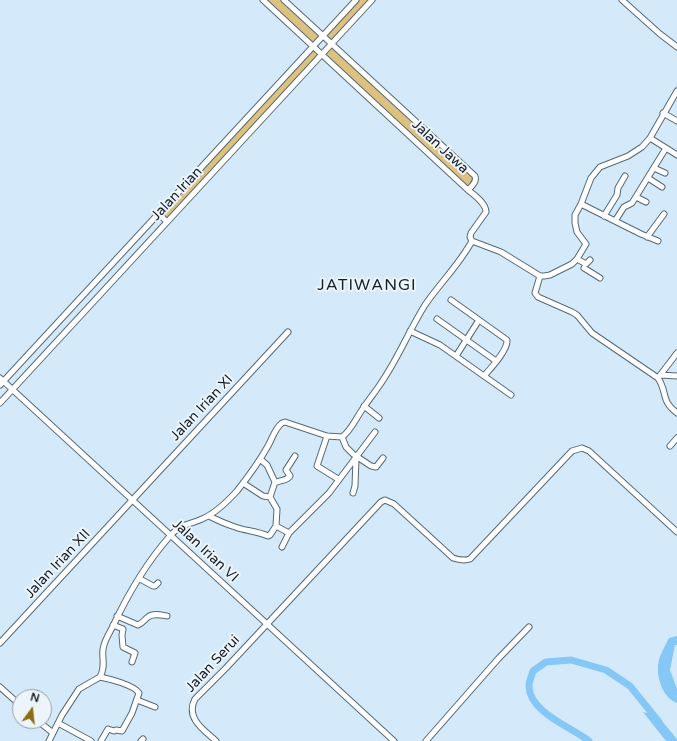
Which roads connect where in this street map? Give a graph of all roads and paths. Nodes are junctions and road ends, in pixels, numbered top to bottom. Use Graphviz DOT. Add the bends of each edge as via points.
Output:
graph roads {
  1 [pos="263,0"];
  2 [pos="284,0"];
  3 [pos="356,0"];
  4 [pos="372,0"];
  5 [pos="622,0"];
  6 [pos="323,36"];
  7 [pos="331,44"];
  8 [pos="313,47"];
  9 [pos="677,47"];
  10 [pos="322,54"];
  11 [pos="677,91"];
  12 [pos="663,114"];
  13 [pos="677,121"];
  14 [pos="650,138"];
  15 [pos="666,148"];
  16 [pos="677,155"];
  17 [pos="654,168"];
  18 [pos="665,173"];
  19 [pos="625,176"];
  20 [pos="648,178"];
  21 [pos="662,187"];
  22 [pos="468,190"];
  23 [pos="636,197"];
  24 [pos="646,202"];
  25 [pos="581,204"];
  26 [pos="158,213"];
  27 [pos="664,214"];
  28 [pos="604,216"];
  29 [pos="615,221"];
  30 [pos="167,222"];
  31 [pos="647,237"];
  32 [pos="472,241"];
  33 [pos="658,241"];
  34 [pos="577,259"];
  35 [pos="540,276"];
  36 [pos="600,278"];
  37 [pos="451,300"];
  38 [pos="437,319"];
  39 [pos="479,320"];
  40 [pos="410,331"];
  41 [pos="288,332"];
  42 [pos="466,339"];
  43 [pos="677,353"];
  44 [pos="456,356"];
  45 [pos="496,361"];
  46 [pos="484,376"];
  47 [pos="677,376"];
  48 [pos="660,377"];
  49 [pos="1,381"];
  50 [pos="12,390"];
  51 [pos="511,395"];
  52 [pos="0,403"];
  53 [pos="364,406"];
  54 [pos="677,413"];
  55 [pos="379,418"];
  56 [pos="375,432"];
  57 [pos="327,436"];
  58 [pos="342,437"];
  59 [pos="677,438"];
  60 [pos="670,446"];
  61 [pos="295,456"];
  62 [pos="356,457"];
  63 [pos="383,458"];
  64 [pos="260,459"];
  65 [pos="338,479"];
  66 [pos="243,483"];
  67 [pos="275,483"];
  68 [pos="353,493"];
  69 [pos="270,497"];
  70 [pos="133,501"];
  71 [pos="208,516"];
  72 [pos="276,526"];
  73 [pos="677,532"];
  74 [pos="289,533"];
  75 [pos="170,536"];
  76 [pos="282,547"];
  77 [pos="140,579"];
  78 [pos="158,583"];
  79 [pos="117,616"];
  80 [pos="167,616"];
  81 [pos="267,624"];
  82 [pos="113,625"];
  83 [pos="529,627"];
  84 [pos="0,643"];
  85 [pos="132,662"];
  86 [pos="100,677"];
  87 [pos="0,687"];
  88 [pos="12,698"];
  89 [pos="137,700"];
  90 [pos="155,707"];
  91 [pos="58,723"];
  92 [pos="47,729"];
  93 [pos="53,734"];
  94 [pos="51,740"];
  95 [pos="91,741"];
  96 [pos="101,741"];
  97 [pos="216,741"];
  98 [pos="394,741"];
  99 [pos="426,741"];
  1 -- 8 [label="street, Jalan Jawa"];
  2 -- 6 [label="street, Jalan Jawa"];
  3 -- 6 [label="street, Jalan Irian"];
  4 -- 7 [label="street, Jalan Irian"];
  5 -- 9 [label="street"];
  6 -- 7 [label="street, Jalan Jawa"];
  6 -- 8 [label="street, Jalan Irian"];
  7 -- 10 [label="street, Jalan Irian"];
  7 -- 22 [label="street, Jalan Jawa" via="475,176 475,182"];
  8 -- 10 [label="street, Jalan Jawa"];
  8 -- 26 [label="street, Jalan Irian"];
  10 -- 22 [label="street, Jalan Jawa"];
  10 -- 30 [label="street, Jalan Irian"];
  11 -- 12 [label="street"];
  12 -- 13 [label="street"];
  12 -- 14 [label="street"];
  14 -- 15 [label="street"];
  14 -- 25 [label="street" via="636,152 619,161 605,164 597,170 591,178"];
  15 -- 16 [label="street"];
  15 -- 17 [label="street"];
  17 -- 18 [label="street"];
  17 -- 20 [label="street"];
  19 -- 28 [label="street"];
  20 -- 21 [label="street"];
  20 -- 23 [label="street"];
  22 -- 32 [label="street" via="487,208 471,233"];
  23 -- 24 [label="street"];
  23 -- 29 [label="street" via="632,203 624,207"];
  25 -- 28 [label="street"];
  25 -- 34 [label="street" via="575,215 575,223 577,232 586,244"];
  26 -- 30 [label="street"];
  26 -- 49 [label="street, Jalan Irian"];
  27 -- 31 [label="street"];
  28 -- 29 [label="street"];
  29 -- 31 [label="street"];
  30 -- 50 [label="street, Jalan Irian"];
  31 -- 33 [label="street"];
  32 -- 35 [label="street" via="501,252"];
  32 -- 40 [label="street" via="453,271 430,298"];
  34 -- 35 [label="street" via="550,275"];
  34 -- 36 [label="street"];
  35 -- 48 [label="street" via="535,293 538,297 577,315 592,333"];
  37 -- 39 [label="street"];
  38 -- 42 [label="street"];
  39 -- 42 [label="street"];
  39 -- 45 [label="street" via="507,340 508,343"];
  40 -- 44 [label="street" via="440,345"];
  40 -- 53 [label="street" via="383,380"];
  41 -- 70 [label="street, Jalan Irian XI"];
  42 -- 44 [label="street"];
  42 -- 45 [label="street"];
  43 -- 48 [label="street"];
  44 -- 46 [label="street"];
  45 -- 46 [label="street"];
  46 -- 51 [label="street"];
  47 -- 48 [label="street"];
  48 -- 54 [label="street" via="666,403"];
  49 -- 50 [label="street, Jalan Irian VI"];
  50 -- 52 [label="street, Jalan Irian"];
  50 -- 70 [label="street, Jalan Irian VI"];
  53 -- 55 [label="street"];
  53 -- 58 [label="street"];
  56 -- 62 [label="street"];
  57 -- 58 [label="street"];
  57 -- 64 [label="street" via="286,422 282,423"];
  57 -- 65 [label="street" via="317,466"];
  58 -- 62 [label="street"];
  59 -- 60 [label="street"];
  61 -- 67 [label="street" via="286,470 290,476 288,479"];
  62 -- 63 [label="street" via="374,468"];
  62 -- 65 [label="street"];
  62 -- 68 [label="street"];
  64 -- 66 [label="street"];
  64 -- 67 [label="street" via="267,465"];
  65 -- 74 [label="street" via="324,498"];
  66 -- 69 [label="street" via="263,496"];
  66 -- 71 [label="street" via="226,502"];
  67 -- 69 [label="street"];
  69 -- 72 [label="street" via="277,509"];
  70 -- 75 [label="street, Jalan Irian VI"];
  70 -- 84 [label="street, Jalan Irian XII"];
  71 -- 72 [label="street" via="234,527 268,536"];
  71 -- 75 [label="street" via="180,527"];
  72 -- 74 [label="street"];
  73 -- 81 [label="street, Jalan Serui" via="589,451 575,449 466,560 452,558 394,504 385,500 381,502"];
  74 -- 76 [label="street"];
  75 -- 77 [label="street"];
  75 -- 81 [label="street, Jalan Irian VI"];
  77 -- 78 [label="street" via="153,586"];
  77 -- 79 [label="street"];
  79 -- 80 [label="street" via="139,625 150,615"];
  79 -- 82 [label="street"];
  81 -- 97 [label="street, Jalan Serui" via="195,699 192,711 195,721"];
  81 -- 98 [label="street, Jalan Irian VI"];
  82 -- 85 [label="street" via="123,629 123,647 135,653"];
  82 -- 86 [label="street" via="104,646"];
  83 -- 99 [label="street"];
  86 -- 89 [label="street" via="120,682 138,691"];
  86 -- 91 [label="street" via="79,688"];
  87 -- 88 [label="street"];
  89 -- 90 [label="street"];
  89 -- 96 [label="street" via="122,731 108,729"];
  91 -- 93 [label="street"];
  91 -- 95 [label="street"];
  92 -- 93 [label="street"];
  93 -- 94 [label="street"];
}
